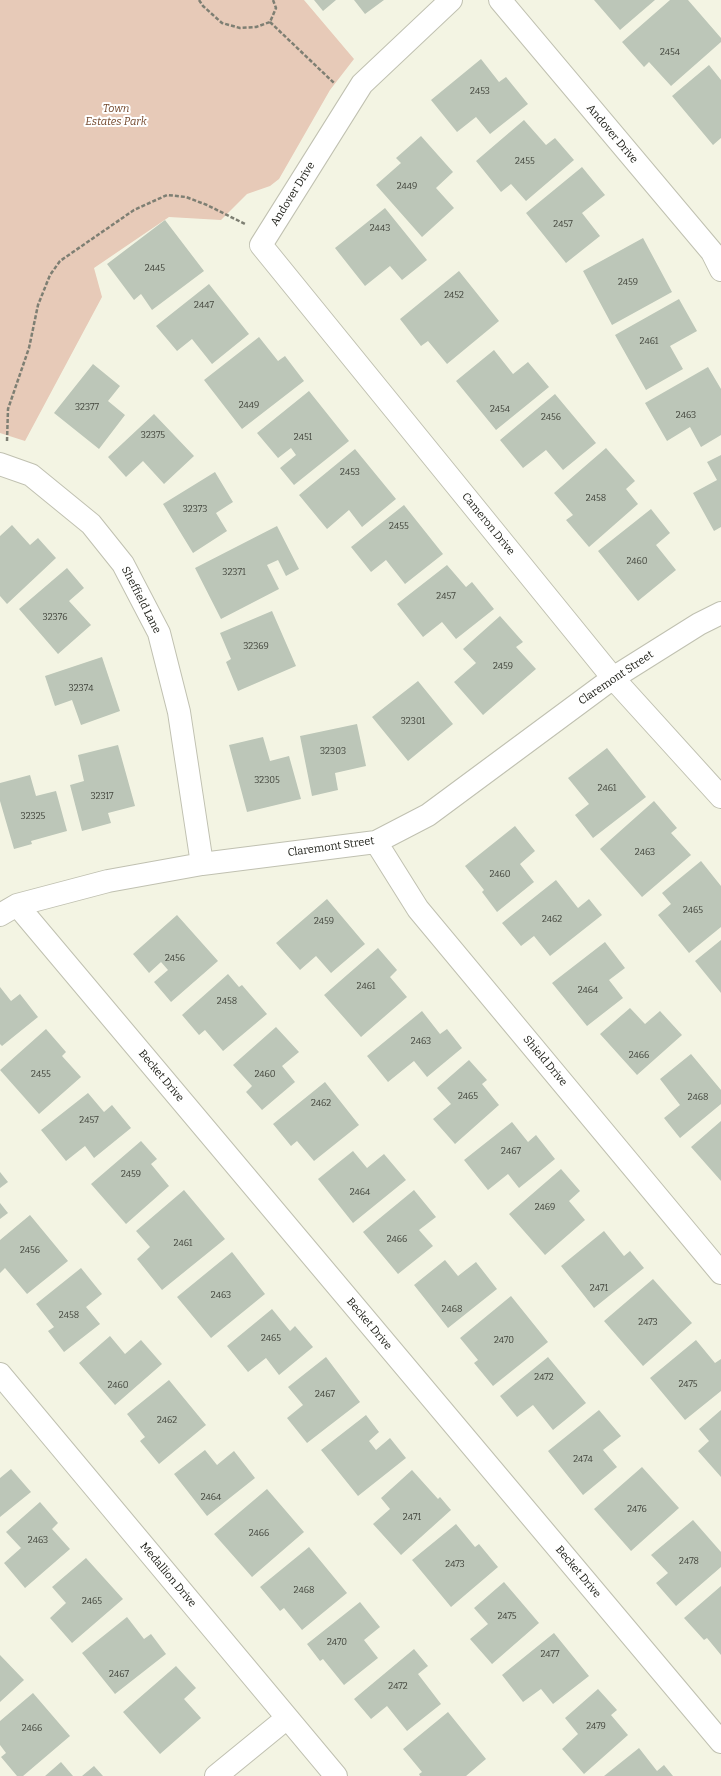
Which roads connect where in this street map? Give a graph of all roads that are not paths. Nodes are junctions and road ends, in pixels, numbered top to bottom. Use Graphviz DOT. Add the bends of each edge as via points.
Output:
graph roads {
  1 [pos="451,0"];
  2 [pos="500,0"];
  3 [pos="264,240"];
  4 [pos="721,270"];
  5 [pos="3,466"];
  6 [pos="721,613"];
  7 [pos="613,678"];
  8 [pos="721,797"];
  9 [pos="376,842"];
  10 [pos="202,864"];
  11 [pos="9,910"];
  12 [pos="721,1273"];
  13 [pos="0,1374"];
  14 [pos="287,1718"];
  15 [pos="721,1742"];
  16 [pos="216,1776"];
  17 [pos="336,1776"];
  1 -- 3 [label="street, Andover Drive" via="362,84"];
  2 -- 4 [label="street, Andover Drive" via="712,252"];
  3 -- 7 [label="street, Cameron Drive"];
  5 -- 10 [label="street, Sheffield Lane" via="30,475 91,524 123,564 159,633 179,712"];
  6 -- 7 [label="street, Claremont Street"];
  7 -- 8 [label="street, Cameron Drive"];
  7 -- 9 [label="street, Claremont Street" via="428,815"];
  9 -- 10 [label="street, Claremont Street"];
  9 -- 12 [label="street, Shield Drive" via="418,909"];
  10 -- 11 [label="street, Claremont Street" via="108,881"];
  11 -- 15 [label="street, Becket Drive"];
  13 -- 14 [label="street, Medallion Drive"];
  14 -- 16 [label="street"];
  14 -- 17 [label="street, Medallion Drive"];
}
